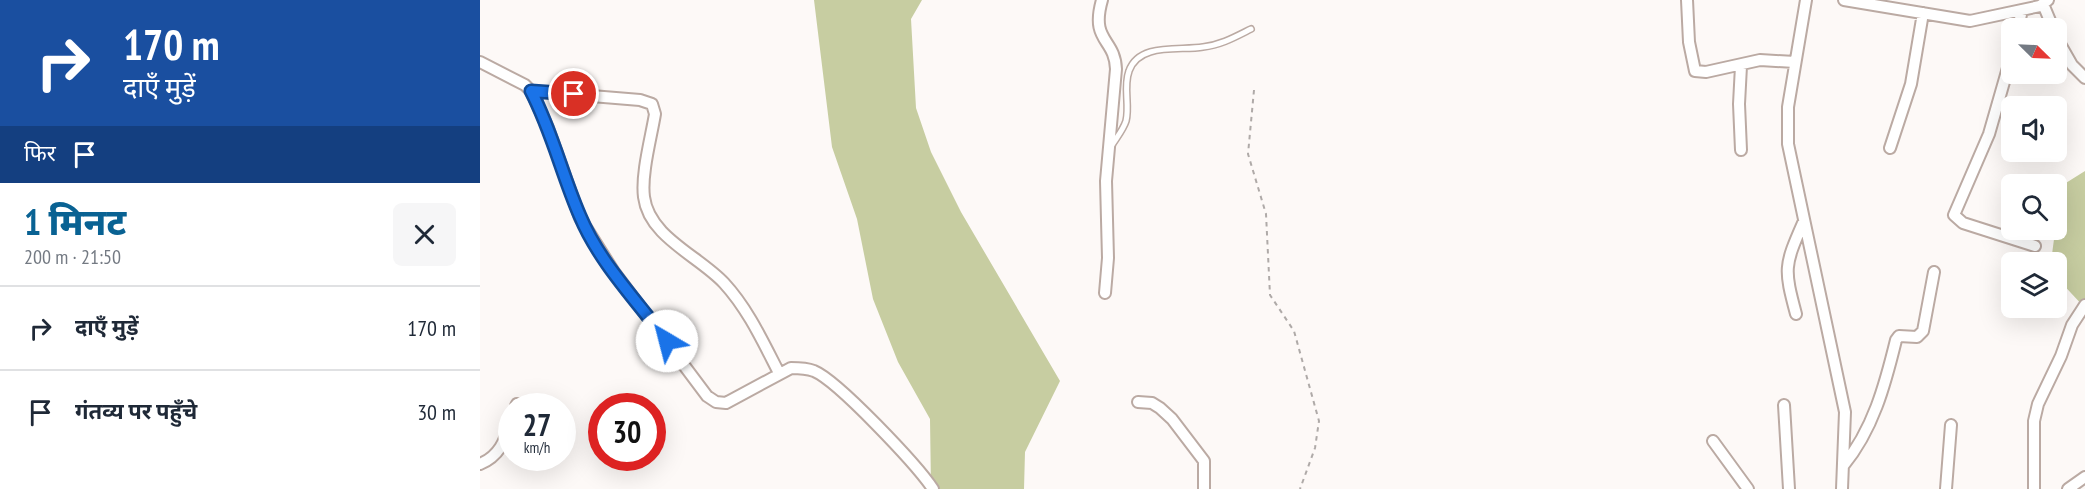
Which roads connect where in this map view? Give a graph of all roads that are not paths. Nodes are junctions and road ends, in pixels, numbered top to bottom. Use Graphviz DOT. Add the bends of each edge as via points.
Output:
graph roads {
  1 [pos="1102,0"];
  2 [pos="1687,0"];
  3 [pos="1806,0"];
  4 [pos="1844,0"];
  5 [pos="1919,0"];
  6 [pos="2045,2"];
  7 [pos="2022,10"];
  8 [pos="1920,12"];
  9 [pos="2020,18"];
  10 [pos="2050,18"];
  11 [pos="1251,29"];
  12 [pos="2067,56"];
  13 [pos="480,62"];
  14 [pos="1795,62"];
  15 [pos="1742,66"];
  16 [pos="2085,78"];
  17 [pos="2003,84"];
  18 [pos="531,91"];
  19 [pos="1890,148"];
  20 [pos="1109,149"];
  21 [pos="1741,150"];
  22 [pos="1803,223"];
  23 [pos="2035,246"];
  24 [pos="1934,272"];
  25 [pos="1105,293"];
  26 [pos="2085,305"];
  27 [pos="1796,314"];
  28 [pos="779,373"];
  29 [pos="1138,402"];
  30 [pos="1784,405"];
  31 [pos="1951,425"];
  32 [pos="1713,441"];
  33 [pos="498,452"];
  34 [pos="480,464"];
  35 [pos="1841,467"];
  36 [pos="2085,477"];
  37 [pos="933,489"];
  38 [pos="1204,489"];
  39 [pos="1748,489"];
  40 [pos="1790,489"];
  41 [pos="1842,489"];
  42 [pos="1946,489"];
  43 [pos="2034,489"];
  44 [pos="2068,489"];
  1 -- 20 [label="street" via="1098,27 1116,62"];
  2 -- 15 [label="street" via="1695,71"];
  3 -- 14 [label="street"];
  4 -- 8 [label="street"];
  5 -- 8 [label="street"];
  6 -- 7 [label="street"];
  6 -- 10 [label="street"];
  7 -- 8 [label="street" via="1970,21"];
  7 -- 9 [label="street"];
  8 -- 19 [label="street" via="1911,84"];
  11 -- 20 [label="lane" via="1225,42 1153,51 1137,58 1126,84 1126,121"];
  12 -- 16 [label="street" via="2077,73"];
  13 -- 18 [label="street"];
  14 -- 15 [label="street" via="1760,60"];
  14 -- 22 [label="street" via="1788,107 1788,144"];
  15 -- 21 [label="street"];
  17 -- 23 [label="street" via="1989,134 1954,215 1963,223"];
  18 -- 28 [label="street" via="580,218 614,272 707,396 716,402 734,400"];
  18 -- 28 [label="street" via="652,104 655,114 644,183 647,208 664,234 724,283 753,324"];
  20 -- 25 [label="street"];
  22 -- 27 [label="street" via="1786,266"];
  22 -- 35 [label="street" via="1845,412"];
  24 -- 35 [label="street" via="1923,331 1917,337 1899,336 1896,340 1874,415 1860,444"];
  26 -- 43 [label="street" via="2072,325 2038,404 2034,421"];
  28 -- 37 [label="street" via="801,368 833,383 916,466"];
  29 -- 38 [label="street" via="1160,408 1202,456 1206,468"];
  30 -- 40 [label="street"];
  31 -- 42 [label="street"];
  32 -- 39 [label="street"];
  33 -- 34 [label="street"];
  35 -- 41 [label="street"];
  36 -- 44 [label="street"];
}
